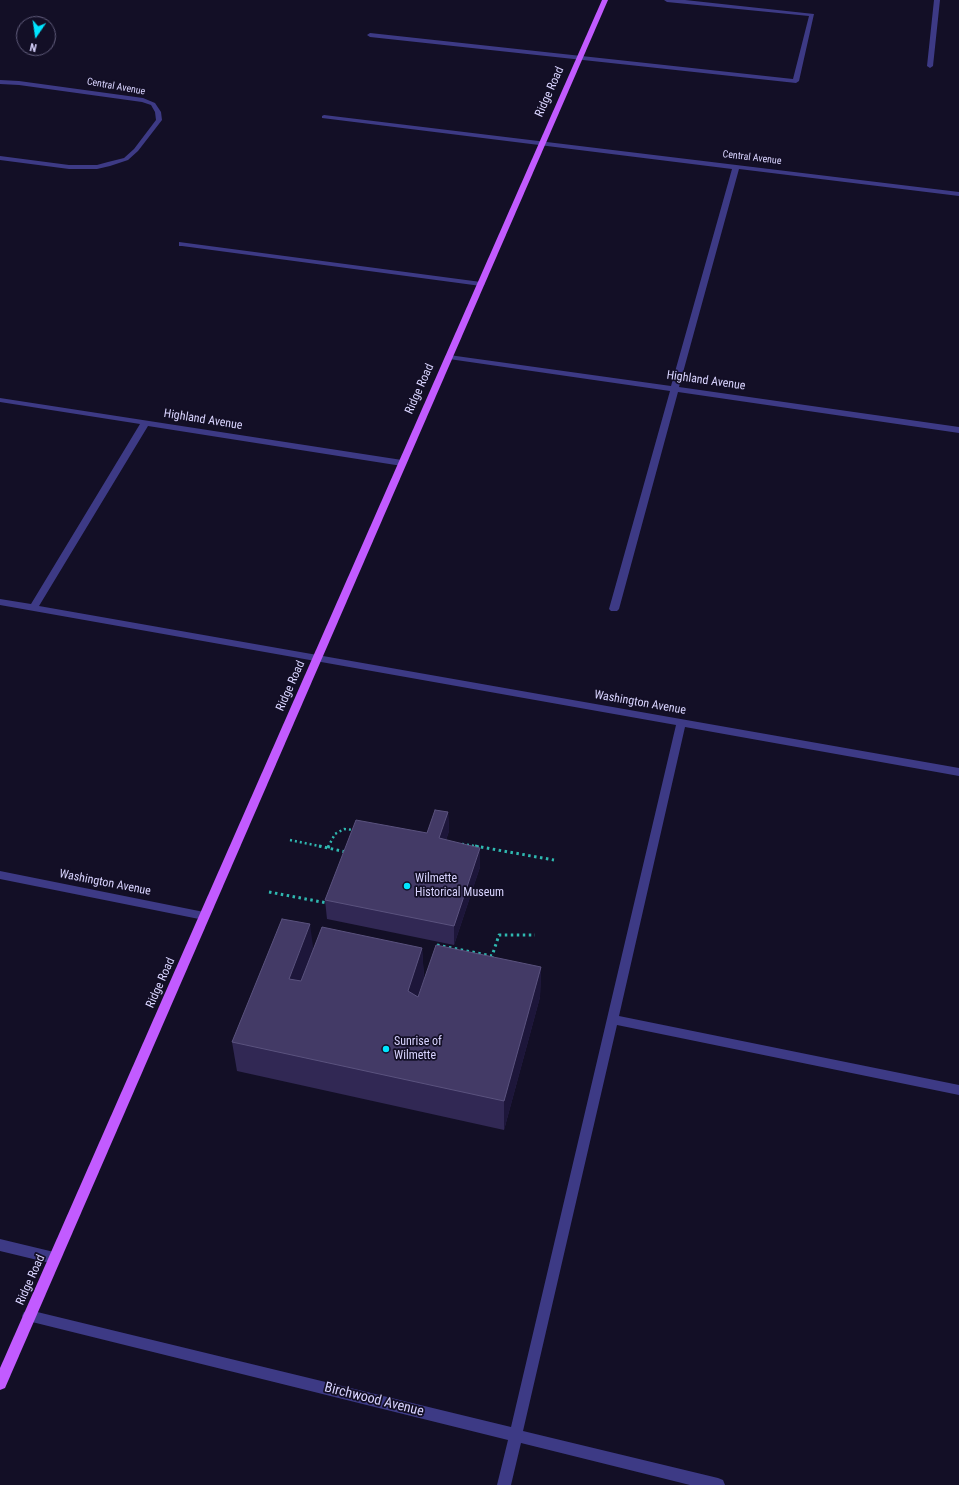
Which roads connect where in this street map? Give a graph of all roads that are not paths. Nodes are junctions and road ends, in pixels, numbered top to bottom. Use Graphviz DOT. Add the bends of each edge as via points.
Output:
graph roads {
  1 [pos="605,0"];
  2 [pos="667,0"];
  3 [pos="937,0"];
  4 [pos="370,35"];
  5 [pos="580,57"];
  6 [pos="930,66"];
  7 [pos="0,82"];
  8 [pos="324,117"];
  9 [pos="542,143"];
  10 [pos="0,158"];
  11 [pos="736,166"];
  12 [pos="959,194"];
  13 [pos="182,244"];
  14 [pos="481,284"];
  15 [pos="449,357"];
  16 [pos="674,389"];
  17 [pos="0,400"];
  18 [pos="145,423"];
  19 [pos="959,430"];
  20 [pos="402,463"];
  21 [pos="0,602"];
  22 [pos="33,608"];
  23 [pos="614,609"];
  24 [pos="317,659"];
  25 [pos="681,723"];
  26 [pos="959,772"];
  27 [pos="0,875"];
  28 [pos="204,916"];
  29 [pos="612,1019"];
  30 [pos="959,1090"];
  31 [pos="0,1245"];
  32 [pos="54,1258"];
  33 [pos="29,1316"];
  34 [pos="0,1383"];
  35 [pos="516,1435"];
  36 [pos="504,1485"];
  37 [pos="718,1485"];
  1 -- 5 [label="main road, Ridge Road"];
  2 -- 5 [label="street" via="812,15 796,81"];
  3 -- 6 [label="street"];
  4 -- 5 [label="street"];
  5 -- 9 [label="main road, Ridge Road"];
  7 -- 10 [label="street, Central Avenue" via="143,100 153,104 159,120 126,159 110,164 97,167 70,167"];
  8 -- 9 [label="street, Central Avenue"];
  9 -- 11 [label="street, Central Avenue"];
  9 -- 14 [label="main road, Ridge Road"];
  11 -- 12 [label="street, Central Avenue"];
  11 -- 16 [label="street"];
  13 -- 14 [label="street"];
  14 -- 15 [label="main road, Ridge Road"];
  15 -- 16 [label="street, Highland Avenue"];
  15 -- 20 [label="main road, Ridge Road"];
  16 -- 19 [label="street, Highland Avenue"];
  16 -- 23 [label="street"];
  17 -- 18 [label="street, Highland Avenue"];
  18 -- 20 [label="street, Highland Avenue"];
  18 -- 22 [label="street"];
  20 -- 24 [label="main road, Ridge Road"];
  21 -- 22 [label="street, Washington Avenue"];
  22 -- 24 [label="street, Washington Avenue"];
  24 -- 25 [label="street, Washington Avenue"];
  24 -- 28 [label="main road, Ridge Road"];
  25 -- 26 [label="street, Washington Avenue"];
  25 -- 29 [label="street"];
  27 -- 28 [label="street, Washington Avenue"];
  28 -- 32 [label="main road, Ridge Road"];
  29 -- 30 [label="street"];
  29 -- 35 [label="street"];
  31 -- 32 [label="street"];
  32 -- 33 [label="main road, Ridge Road"];
  33 -- 34 [label="main road, Ridge Road"];
  33 -- 35 [label="street, Birchwood Avenue"];
  35 -- 36 [label="street"];
  35 -- 37 [label="street, Birchwood Avenue"];
}
